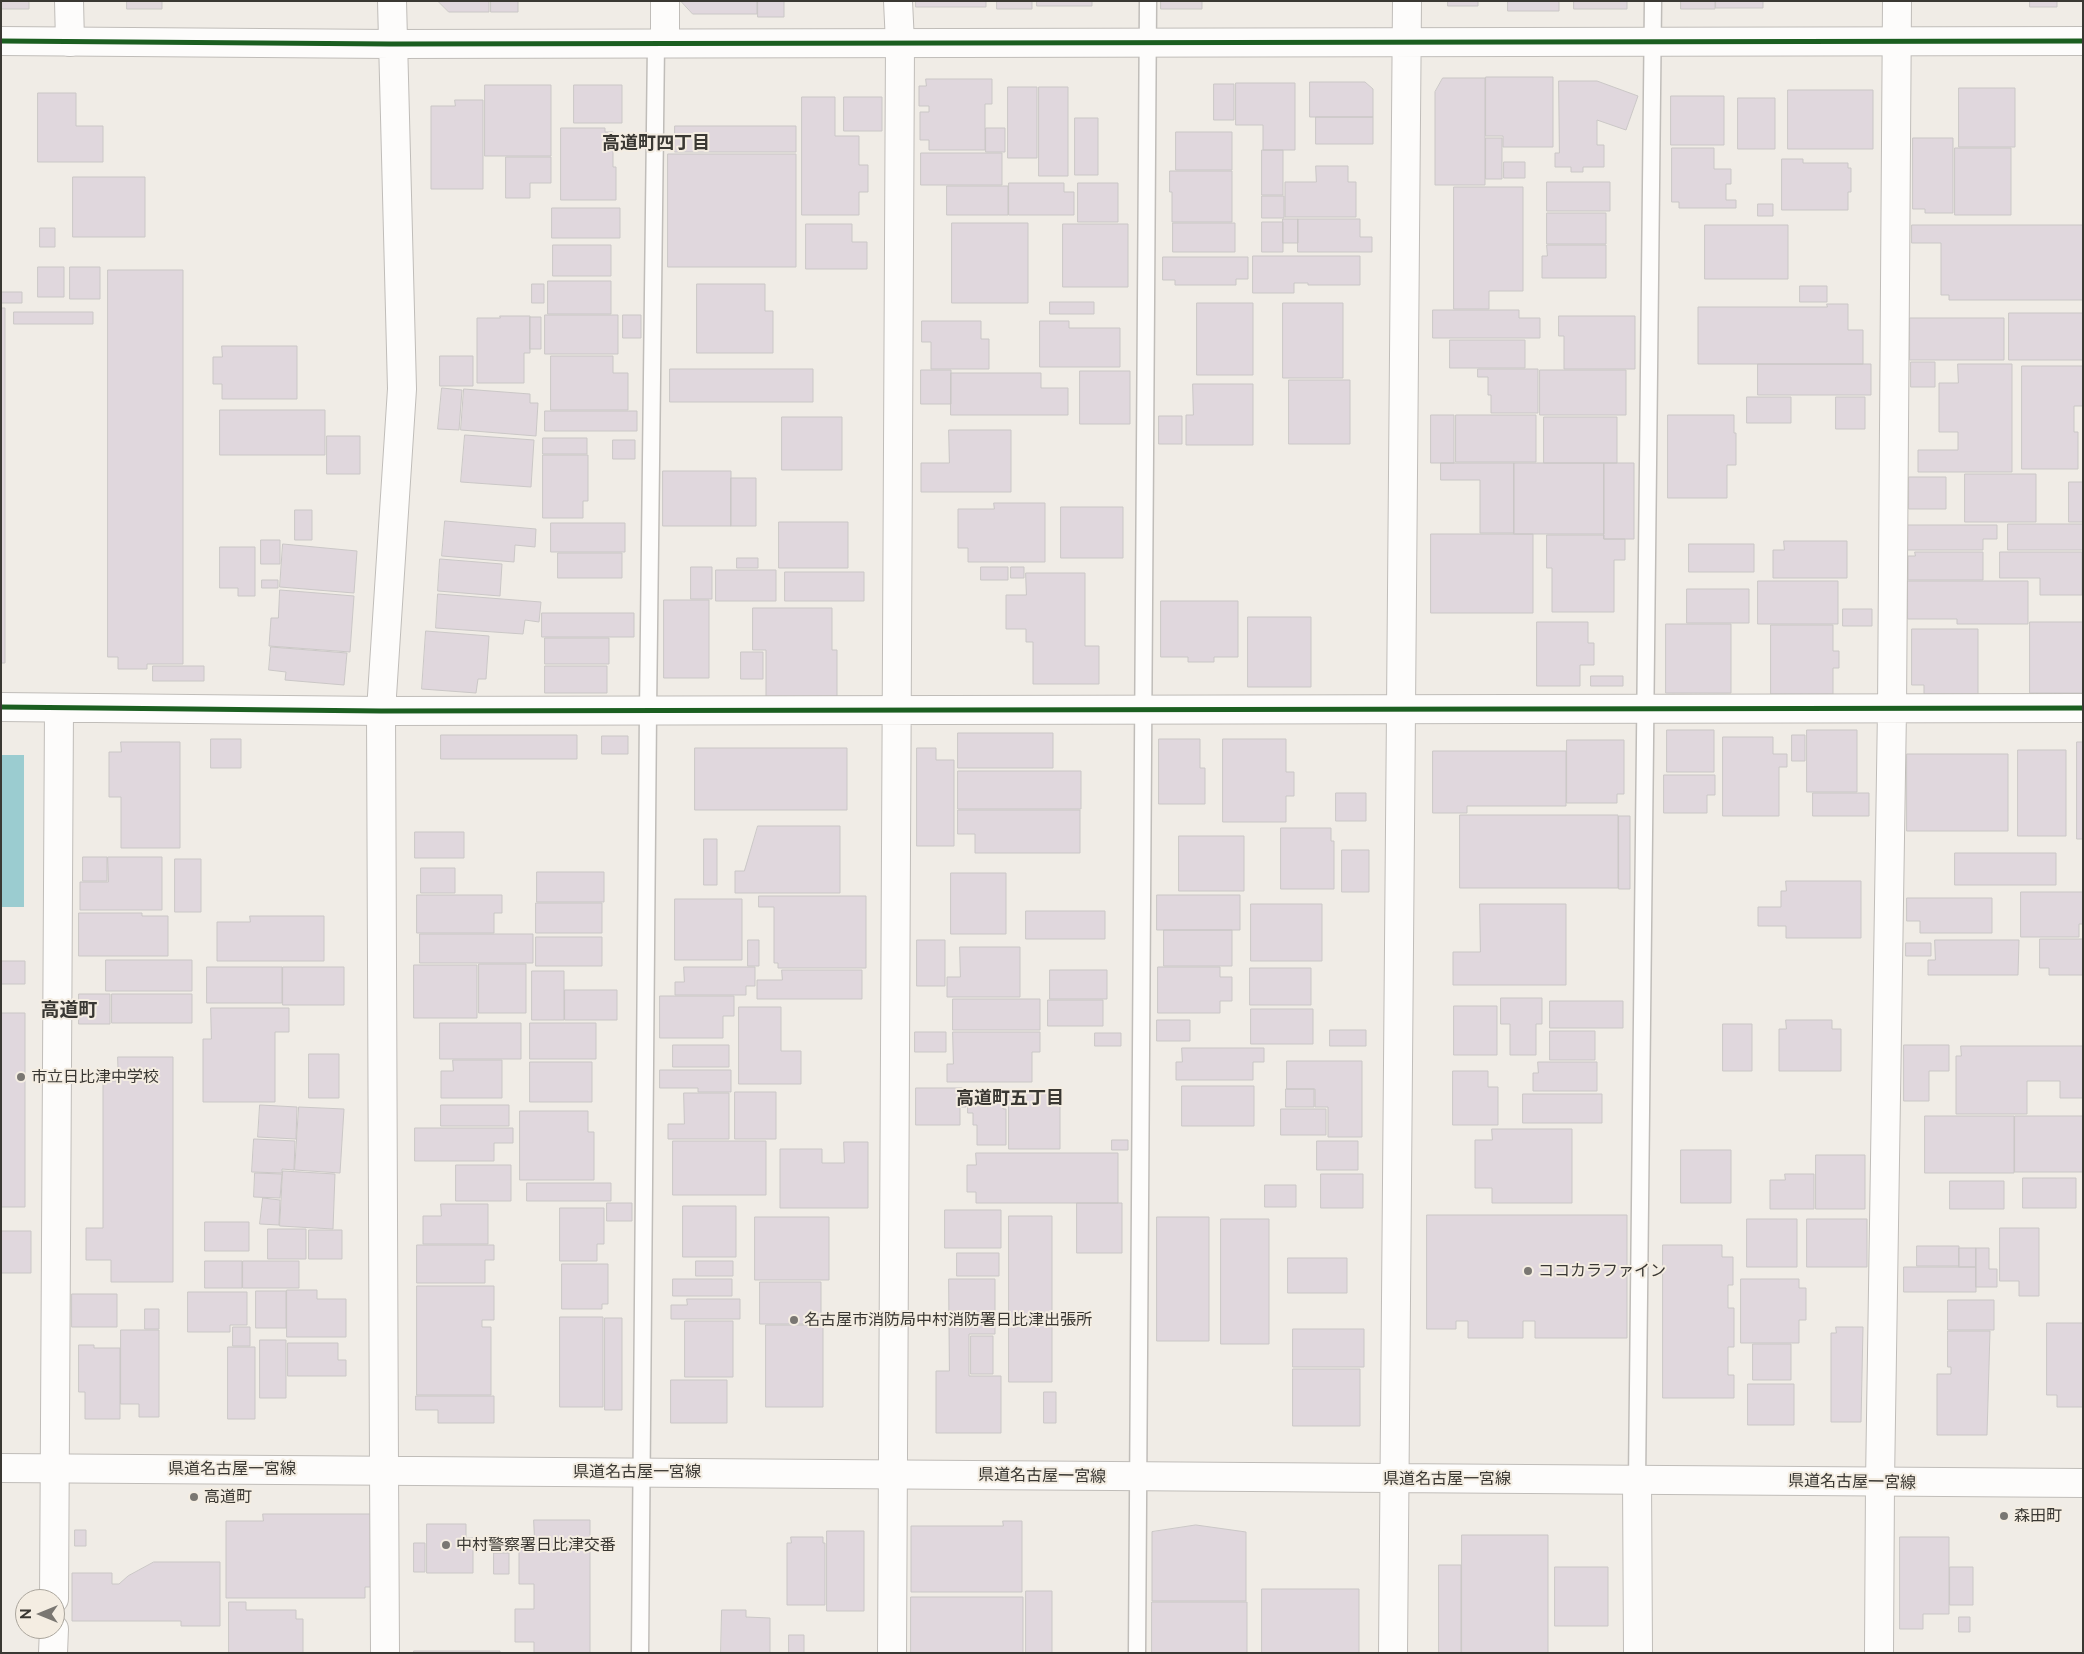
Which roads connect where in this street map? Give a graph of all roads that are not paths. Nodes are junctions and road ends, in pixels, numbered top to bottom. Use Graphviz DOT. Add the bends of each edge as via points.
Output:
graph roads {
  1 [pos="69,1"];
  2 [pos="392,1"];
  3 [pos="665,1"];
  4 [pos="898,1"];
  5 [pos="1148,1"];
  6 [pos="1407,1"];
  7 [pos="1653,1"];
  8 [pos="1897,1"];
  9 [pos="1897,41"];
  10 [pos="2083,41"];
  11 [pos="1,42"];
  12 [pos="70,42"];
  13 [pos="660,42"];
  14 [pos="1407,42"];
  15 [pos="1653,42"];
  16 [pos="900,43"];
  17 [pos="1148,43"];
  18 [pos="391,44"];
  19 [pos="1,707"];
  20 [pos="59,708"];
  21 [pos="2083,708"];
  22 [pos="1646,709"];
  23 [pos="1892,709"];
  24 [pos="1144,710"];
  25 [pos="1401,710"];
  26 [pos="381,711"];
  27 [pos="648,711"];
  28 [pos="897,711"];
  29 [pos="1,1468"];
  30 [pos="56,1468"];
  31 [pos="384,1470"];
  32 [pos="643,1473"];
  33 [pos="893,1474"];
  34 [pos="1139,1476"];
  35 [pos="1394,1478"];
  36 [pos="1637,1480"];
  37 [pos="1880,1482"];
  38 [pos="2083,1484"];
  39 [pos="54,1589"];
  40 [pos="54,1639"];
  41 [pos="53,1653"];
  42 [pos="385,1653"];
  43 [pos="640,1653"];
  44 [pos="892,1653"];
  45 [pos="1137,1653"];
  46 [pos="1393,1653"];
  47 [pos="1638,1653"];
  48 [pos="1879,1653"];
  1 -- 12 [label="street"];
  2 -- 18 [label="street"];
  3 -- 13 [label="street"];
  4 -- 16 [label="street"];
  5 -- 17 [label="lane"];
  6 -- 14 [label="street"];
  7 -- 15 [label="lane"];
  8 -- 9 [label="street"];
  9 -- 10 [label="street"];
  9 -- 15 [label="street"];
  9 -- 23 [label="street"];
  11 -- 12 [label="street"];
  12 -- 18 [label="street"];
  13 -- 16 [label="street"];
  13 -- 18 [label="street"];
  13 -- 27 [label="lane"];
  14 -- 15 [label="street"];
  14 -- 17 [label="street"];
  14 -- 25 [label="street"];
  15 -- 22 [label="lane"];
  16 -- 17 [label="street"];
  16 -- 28 [label="street"];
  17 -- 24 [label="lane"];
  18 -- 26 [label="street" via="402,389"];
  19 -- 20 [label="street"];
  20 -- 26 [label="street"];
  20 -- 30 [label="street"];
  21 -- 23 [label="street"];
  22 -- 23 [label="street"];
  22 -- 25 [label="street"];
  22 -- 36 [label="lane"];
  23 -- 37 [label="street"];
  24 -- 25 [label="street"];
  24 -- 28 [label="street"];
  24 -- 34 [label="lane"];
  25 -- 35 [label="street"];
  26 -- 27 [label="street"];
  26 -- 31 [label="street"];
  27 -- 28 [label="street"];
  27 -- 32 [label="lane"];
  28 -- 33 [label="street"];
  29 -- 30 [label="street, 県道名古屋一宮線"];
  30 -- 31 [label="street, 県道名古屋一宮線"];
  30 -- 39 [label="street"];
  31 -- 32 [label="street, 県道名古屋一宮線"];
  31 -- 42 [label="street"];
  32 -- 33 [label="street, 県道名古屋一宮線"];
  32 -- 43 [label="lane"];
  33 -- 34 [label="street, 県道名古屋一宮線"];
  33 -- 44 [label="street"];
  34 -- 35 [label="street, 県道名古屋一宮線"];
  34 -- 45 [label="lane"];
  35 -- 36 [label="street, 県道名古屋一宮線"];
  35 -- 46 [label="street"];
  36 -- 37 [label="street, 県道名古屋一宮線"];
  36 -- 47 [label="street"];
  37 -- 38 [label="street, 県道名古屋一宮線"];
  37 -- 48 [label="street"];
  40 -- 41 [label="street"];
}
